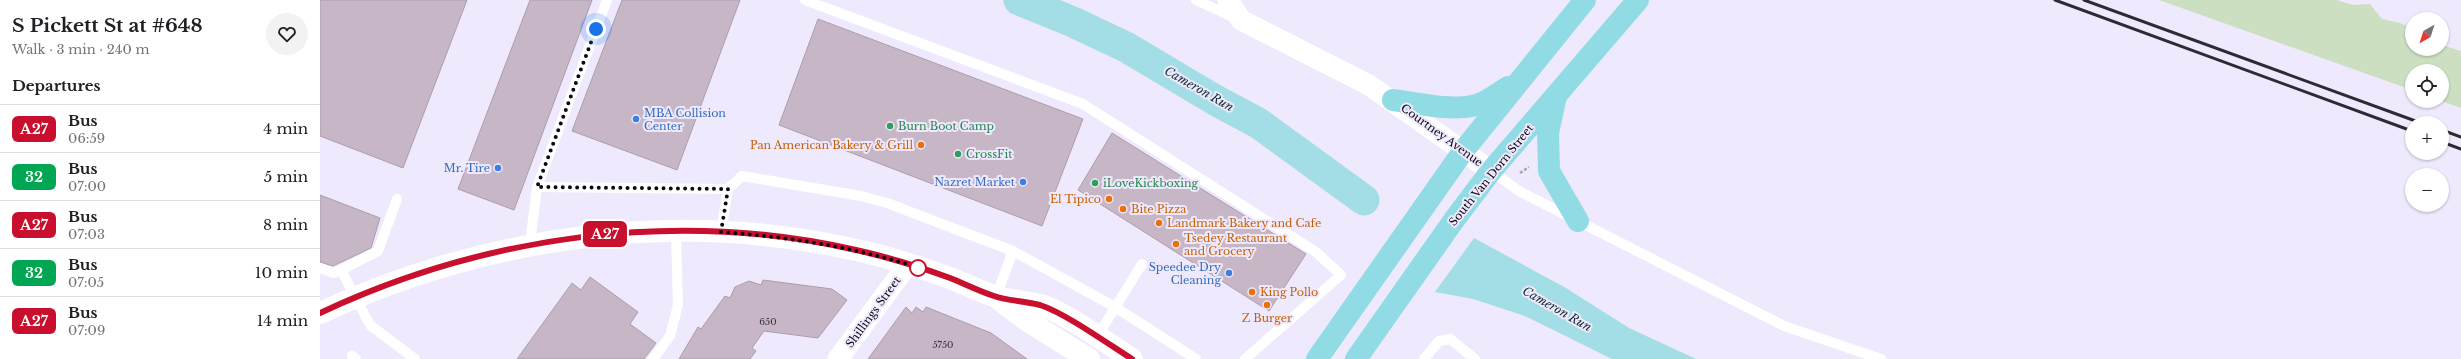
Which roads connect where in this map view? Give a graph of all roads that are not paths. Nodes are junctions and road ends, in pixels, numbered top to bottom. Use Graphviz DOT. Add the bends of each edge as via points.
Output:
graph roads {
  1 [pos="607,0"];
  2 [pos="805,0"];
  3 [pos="1196,0"];
  4 [pos="1228,0"];
  5 [pos="1585,0"];
  6 [pos="1638,0"];
  7 [pos="1241,20"];
  8 [pos="1524,77"];
  9 [pos="1556,94"];
  10 [pos="1393,100"];
  11 [pos="1464,150"];
  12 [pos="1491,171"];
  13 [pos="537,187"];
  14 [pos="728,189"];
  15 [pos="397,199"];
  16 [pos="1578,221"];
  17 [pos="676,232"];
  18 [pos="721,232"];
  19 [pos="530,244"];
  20 [pos="1013,251"];
  21 [pos="908,264"];
  22 [pos="1142,264"];
  23 [pos="320,268"];
  24 [pos="341,270"];
  25 [pos="353,297"];
  26 [pos="996,297"];
  27 [pos="1115,307"];
  28 [pos="320,313"];
  29 [pos="1097,337"];
  30 [pos="415,359"];
  31 [pos="653,359"];
  32 [pos="838,359"];
  33 [pos="1089,359"];
  34 [pos="1132,359"];
  35 [pos="1196,359"];
  36 [pos="1245,359"];
  37 [pos="1317,359"];
  38 [pos="1356,359"];
  39 [pos="1424,359"];
  40 [pos="1475,359"];
  41 [pos="1881,359"];
  1 -- 13 [label="lane"];
  2 -- 36 [label="lane" via="1083,104 1316,252 1341,275"];
  3 -- 7 [label="lane"];
  4 -- 7 [label="street"];
  5 -- 8 [label="main road"];
  6 -- 9 [label="main road, South Van Dorn Street"];
  7 -- 10 [label="street, Courtney Avenue"];
  8 -- 10 [label="main road" via="1484,102 1472,106 1441,106"];
  8 -- 11 [label="main road"];
  9 -- 12 [label="main road, South Van Dorn Street"];
  9 -- 16 [label="main road" via="1548,133 1549,171"];
  10 -- 11 [label="street, Courtney Avenue"];
  11 -- 12 [label="street, Courtney Avenue"];
  11 -- 37 [label="main road"];
  12 -- 16 [label="lane" via="1519,191"];
  12 -- 38 [label="main road, South Van Dorn Street" via="1449,226"];
  13 -- 14 [label="lane"];
  13 -- 19 [label="lane"];
  14 -- 18 [label="lane"];
  14 -- 20 [label="lane" via="742,176 862,196 887,202"];
  15 -- 24 [label="lane" via="378,251"];
  16 -- 41 [label="lane" via="1784,326"];
  17 -- 18 [label="main road"];
  17 -- 19 [label="main road" via="607,233"];
  17 -- 31 [label="lane" via="678,305 670,336"];
  18 -- 21 [label="main road" via="808,241 857,250"];
  19 -- 25 [label="main road" via="467,258"];
  20 -- 26 [label="lane"];
  20 -- 27 [label="lane"];
  21 -- 26 [label="main road"];
  21 -- 32 [label="street, Shillings Street"];
  22 -- 27 [label="lane"];
  23 -- 24 [label="lane" via="333,273"];
  24 -- 25 [label="lane"];
  25 -- 28 [label="main road"];
  25 -- 30 [label="lane" via="370,325"];
  26 -- 29 [label="main road" via="1041,305"];
  26 -- 33 [label="main road" via="1029,322"];
  27 -- 29 [label="lane"];
  27 -- 35 [label="lane"];
  29 -- 34 [label="main road"];
  39 -- 40 [label="lane" via="1439,341 1450,339"];
}
